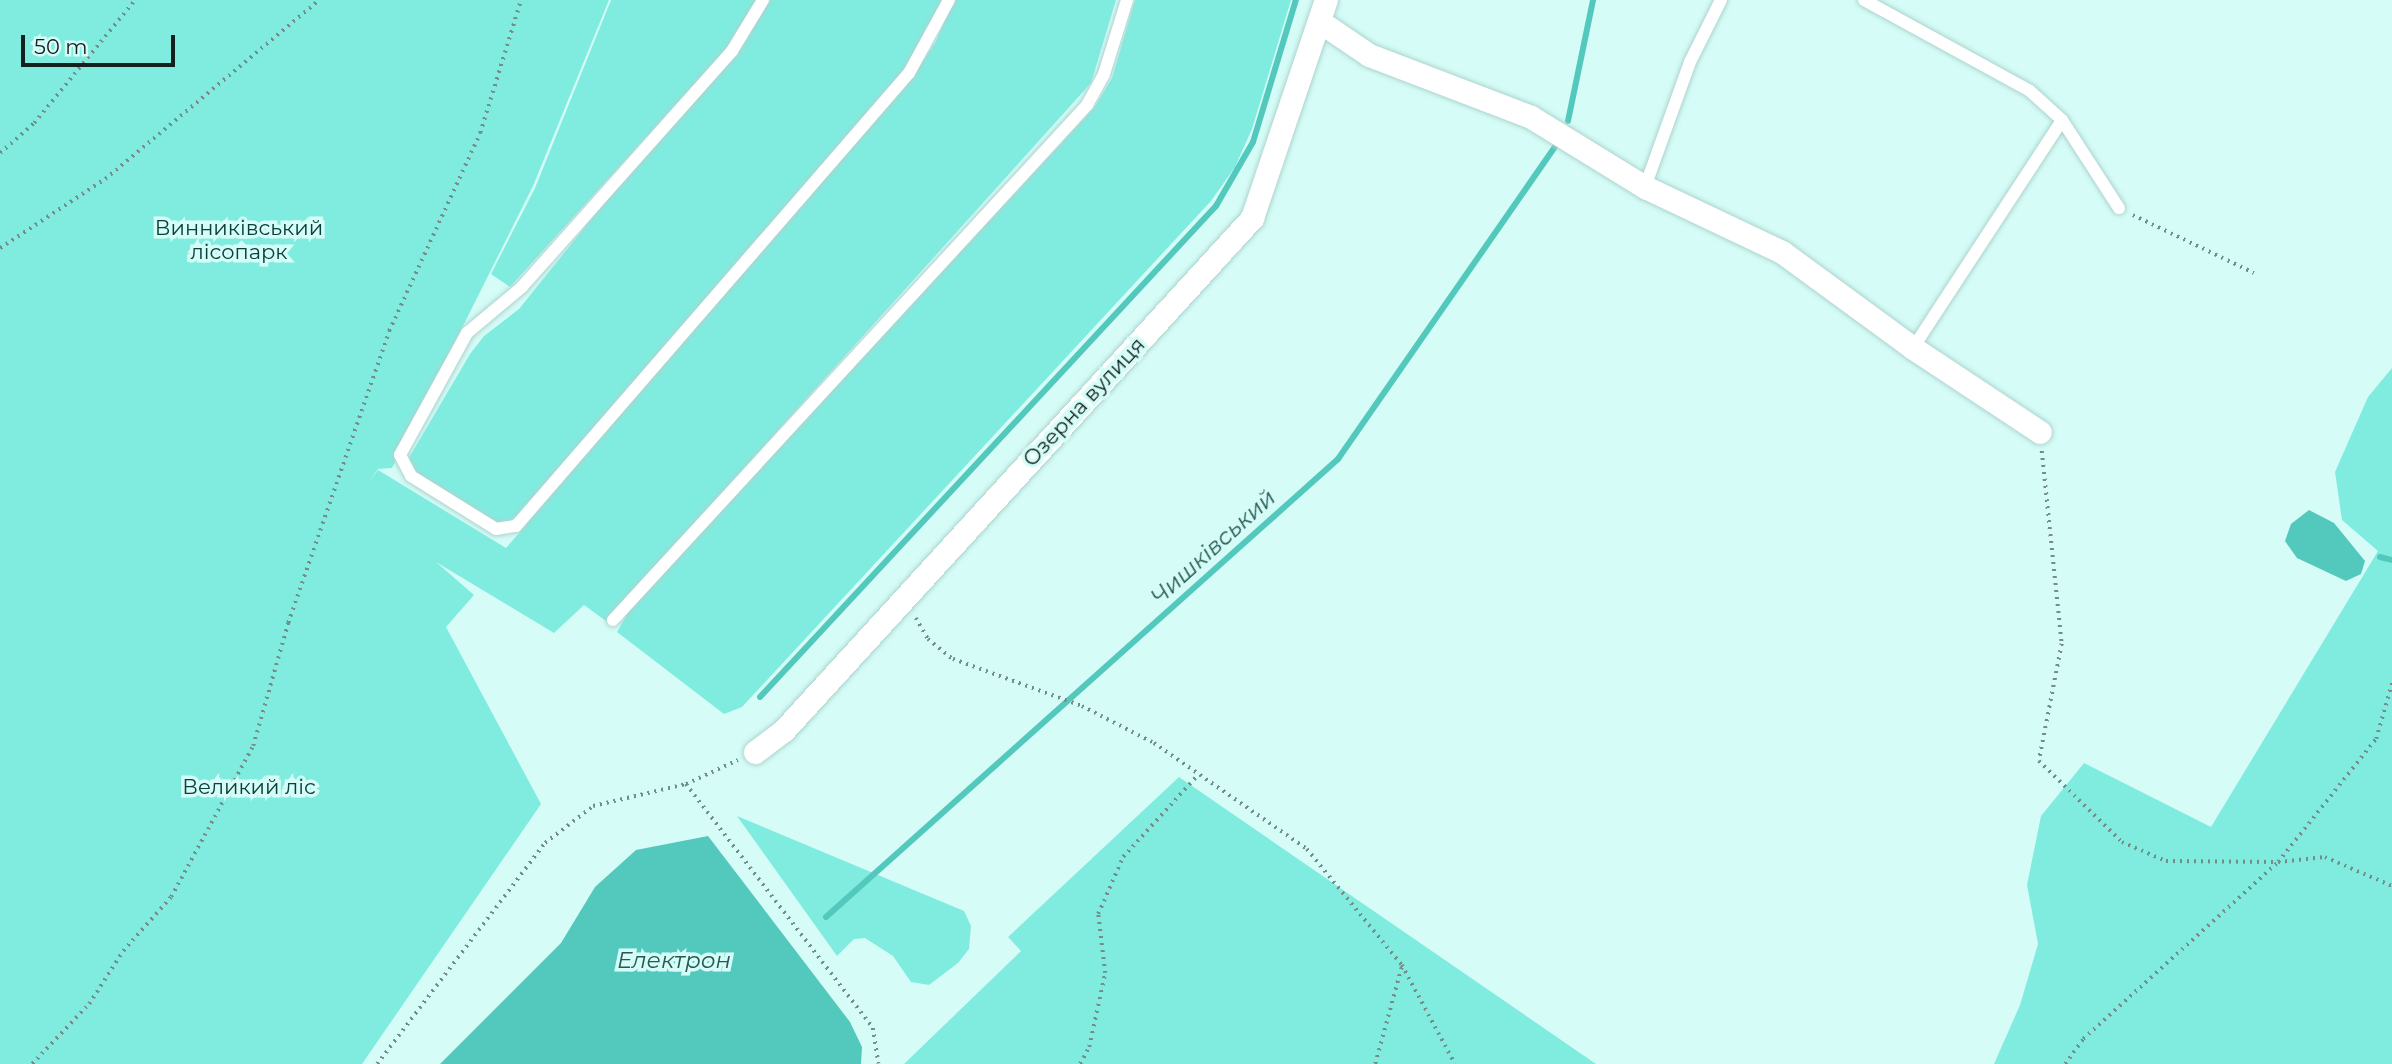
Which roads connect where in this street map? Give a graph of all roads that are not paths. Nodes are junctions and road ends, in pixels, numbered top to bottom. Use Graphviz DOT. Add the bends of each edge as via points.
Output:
graph roads {
  1 [pos="763,0"];
  2 [pos="948,0"];
  3 [pos="1127,0"];
  4 [pos="1721,0"];
  5 [pos="1864,0"];
  6 [pos="1323,11"];
  7 [pos="2062,120"];
  8 [pos="1645,187"];
  9 [pos="2119,208"];
  10 [pos="1913,348"];
  11 [pos="2040,432"];
  12 [pos="613,620"];
  13 [pos="755,752"];
  1 -- 2 [label="lane" via="732,51 523,287 467,333 400,455 411,476 496,528 516,526 909,73"];
  3 -- 12 [label="lane" via="1104,74 1087,105"];
  4 -- 8 [label="lane" via="1690,62"];
  5 -- 7 [label="lane" via="2030,91"];
  6 -- 8 [label="street" via="1369,55 1531,117"];
  6 -- 13 [label="street, Озерна вулиця" via="1252,218 784,730"];
  7 -- 9 [label="lane"];
  7 -- 10 [label="lane"];
  8 -- 10 [label="street" via="1782,253"];
  10 -- 11 [label="street"];
}
